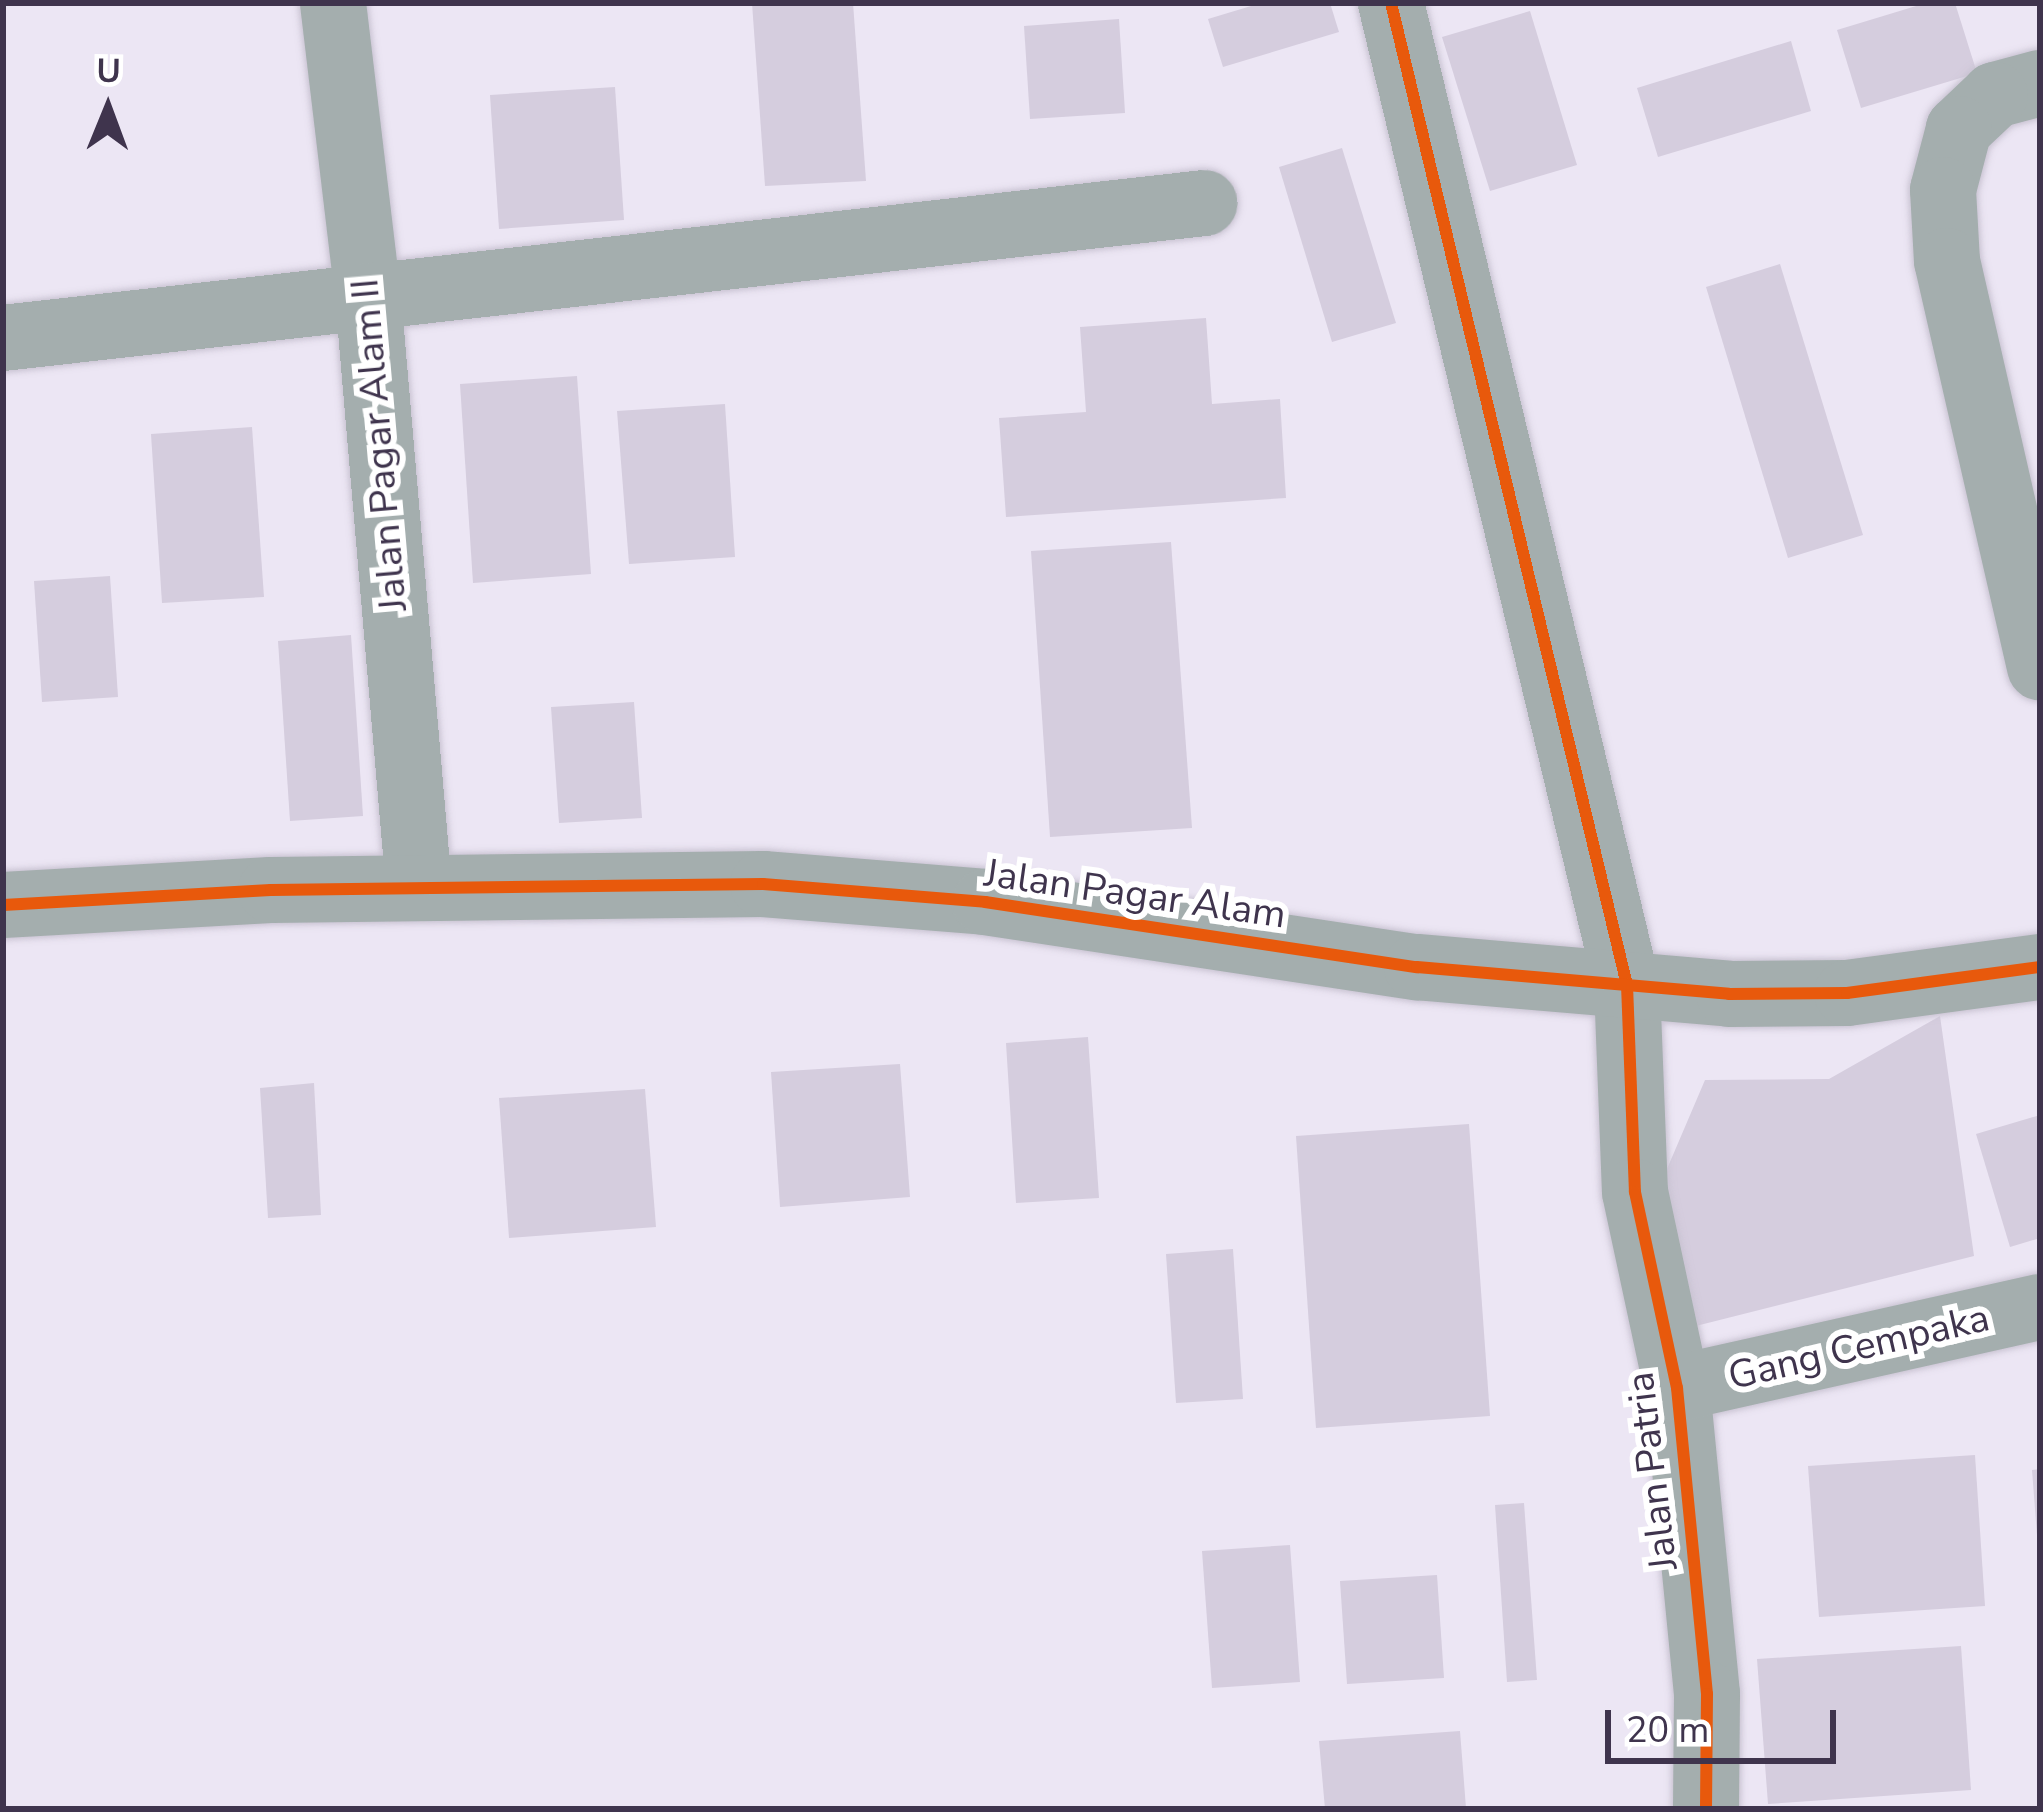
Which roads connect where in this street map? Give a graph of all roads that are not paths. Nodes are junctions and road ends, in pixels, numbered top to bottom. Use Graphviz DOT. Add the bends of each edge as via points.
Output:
graph roads {
  1 [pos="332,3"];
  2 [pos="1391,3"];
  3 [pos="2040,83"];
  4 [pos="1204,203"];
  5 [pos="368,296"];
  6 [pos="3,338"];
  7 [pos="2040,668"];
  8 [pos="419,888"];
  9 [pos="3,905"];
  10 [pos="2040,967"];
  11 [pos="1627,985"];
  12 [pos="2040,1307"];
  13 [pos="1677,1388"];
  14 [pos="1706,1809"];
  1 -- 5 [label="street, Jalan Pagar Alam II"];
  2 -- 11 [label="street, Jalan Patria"];
  3 -- 7 [label="street" via="1995,95 1959,129 1943,190 1947,261"];
  4 -- 5 [label="street"];
  5 -- 6 [label="street"];
  5 -- 8 [label="street, Jalan Pagar Alam II"];
  8 -- 9 [label="street, Jalan Pagar Alam"];
  8 -- 11 [label="street, Jalan Pagar Alam" via="763,884 985,902 1417,967"];
  10 -- 11 [label="street, Jalan Pagar Alam" via="1847,993"];
  11 -- 13 [label="street, Jalan Patria" via="1635,1192"];
  12 -- 13 [label="street, Gang Cempaka"];
  13 -- 14 [label="street, Jalan Patria" via="1707,1694"];
}
